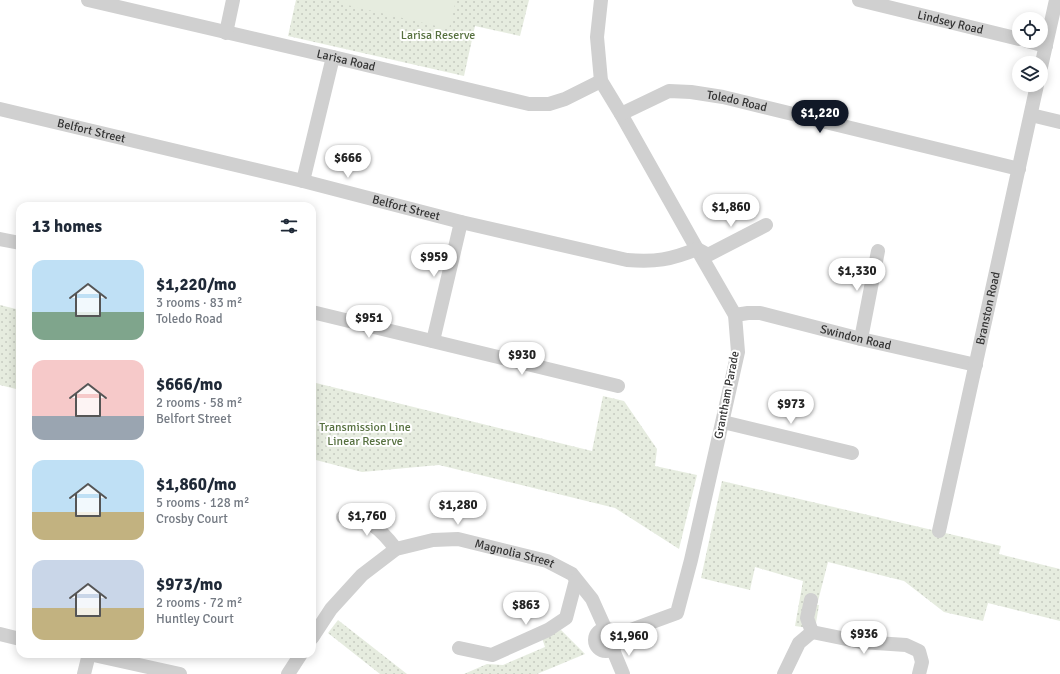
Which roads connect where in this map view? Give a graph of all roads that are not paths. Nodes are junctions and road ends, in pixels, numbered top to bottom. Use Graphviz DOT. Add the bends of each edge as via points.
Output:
graph roads {
  1 [pos="233,0"];
  2 [pos="601,0"];
  3 [pos="859,0"];
  4 [pos="1056,0"];
  5 [pos="97,1"];
  6 [pos="226,33"];
  7 [pos="1012,37"];
  8 [pos="1048,37"];
  9 [pos="333,57"];
  10 [pos="601,81"];
  11 [pos="1036,92"];
  12 [pos="0,109"];
  13 [pos="621,114"];
  14 [pos="1031,115"];
  15 [pos="1060,122"];
  16 [pos="1019,169"];
  17 [pos="303,181"];
  18 [pos="461,222"];
  19 [pos="766,225"];
  20 [pos="0,239"];
  21 [pos="16,242"];
  22 [pos="697,249"];
  23 [pos="878,251"];
  24 [pos="316,313"];
  25 [pos="735,315"];
  26 [pos="861,339"];
  27 [pos="432,341"];
  28 [pos="976,365"];
  29 [pos="618,386"];
  30 [pos="723,422"];
  31 [pos="852,453"];
  32 [pos="343,517"];
  33 [pos="939,531"];
  34 [pos="396,549"];
  35 [pos="576,580"];
  36 [pos="811,600"];
  37 [pos="316,632"];
  38 [pos="611,632"];
  39 [pos="812,632"];
  40 [pos="0,634"];
  41 [pos="16,638"];
  42 [pos="459,648"];
  43 [pos="613,650"];
  44 [pos="88,658"];
  45 [pos="107,658"];
  46 [pos="298,658"];
  47 [pos="84,674"];
  48 [pos="180,674"];
  49 [pos="288,674"];
  50 [pos="623,674"];
  51 [pos="784,674"];
  52 [pos="919,674"];
  1 -- 6 [label="street"];
  2 -- 10 [label="street, Grantham Parade" via="597,37"];
  3 -- 7 [label="street, Lindsey Road"];
  4 -- 8 [label="street"];
  5 -- 6 [label="street, Larisa Road"];
  6 -- 9 [label="street, Larisa Road"];
  9 -- 10 [label="street, Larisa Road" via="529,104 548,104 565,99"];
  9 -- 17 [label="street"];
  10 -- 13 [label="street, Grantham Parade"];
  11 -- 14 [label="street, Branston Road"];
  12 -- 17 [label="street, Belfort Street"];
  13 -- 16 [label="street, Toledo Road" via="669,91 691,92 723,97"];
  13 -- 22 [label="street, Grantham Parade"];
  14 -- 15 [label="street"];
  14 -- 16 [label="street, Branston Road"];
  16 -- 28 [label="street, Branston Road"];
  17 -- 18 [label="street, Belfort Street"];
  18 -- 22 [label="street, Belfort Street" via="627,260 665,260"];
  18 -- 27 [label="street"];
  19 -- 22 [label="street" via="708,255"];
  20 -- 21 [label="street"];
  22 -- 25 [label="street, Grantham Parade"];
  23 -- 26 [label="street"];
  24 -- 27 [label="street"];
  25 -- 26 [label="street, Swindon Road" via="760,313"];
  25 -- 30 [label="street, Grantham Parade" via="738,352"];
  26 -- 28 [label="street, Swindon Road"];
  27 -- 29 [label="street"];
  28 -- 33 [label="street, Branston Road"];
  30 -- 31 [label="street"];
  30 -- 38 [label="street, Grantham Parade" via="677,613"];
  32 -- 34 [label="street" via="360,519 374,526"];
  34 -- 35 [label="street, Magnolia Street" via="433,540 458,539 547,561 572,574"];
  34 -- 37 [label="street, Magnolia Street" via="362,575 331,609"];
  35 -- 38 [label="street, Magnolia Street" via="592,599"];
  35 -- 42 [label="street" via="566,618 548,630 492,655"];
  36 -- 39 [label="street" via="807,618"];
  38 -- 43 [label="street" via="618,643"];
  38 -- 43 [label="street" via="597,633 595,636 596,644 601,650"];
  39 -- 51 [label="street" via="799,643"];
  39 -- 52 [label="street" via="861,642 906,645 919,651 922,662"];
  40 -- 41 [label="street"];
  43 -- 50 [label="street"];
  44 -- 47 [label="street"];
  45 -- 48 [label="street"];
  46 -- 49 [label="street"];
}
